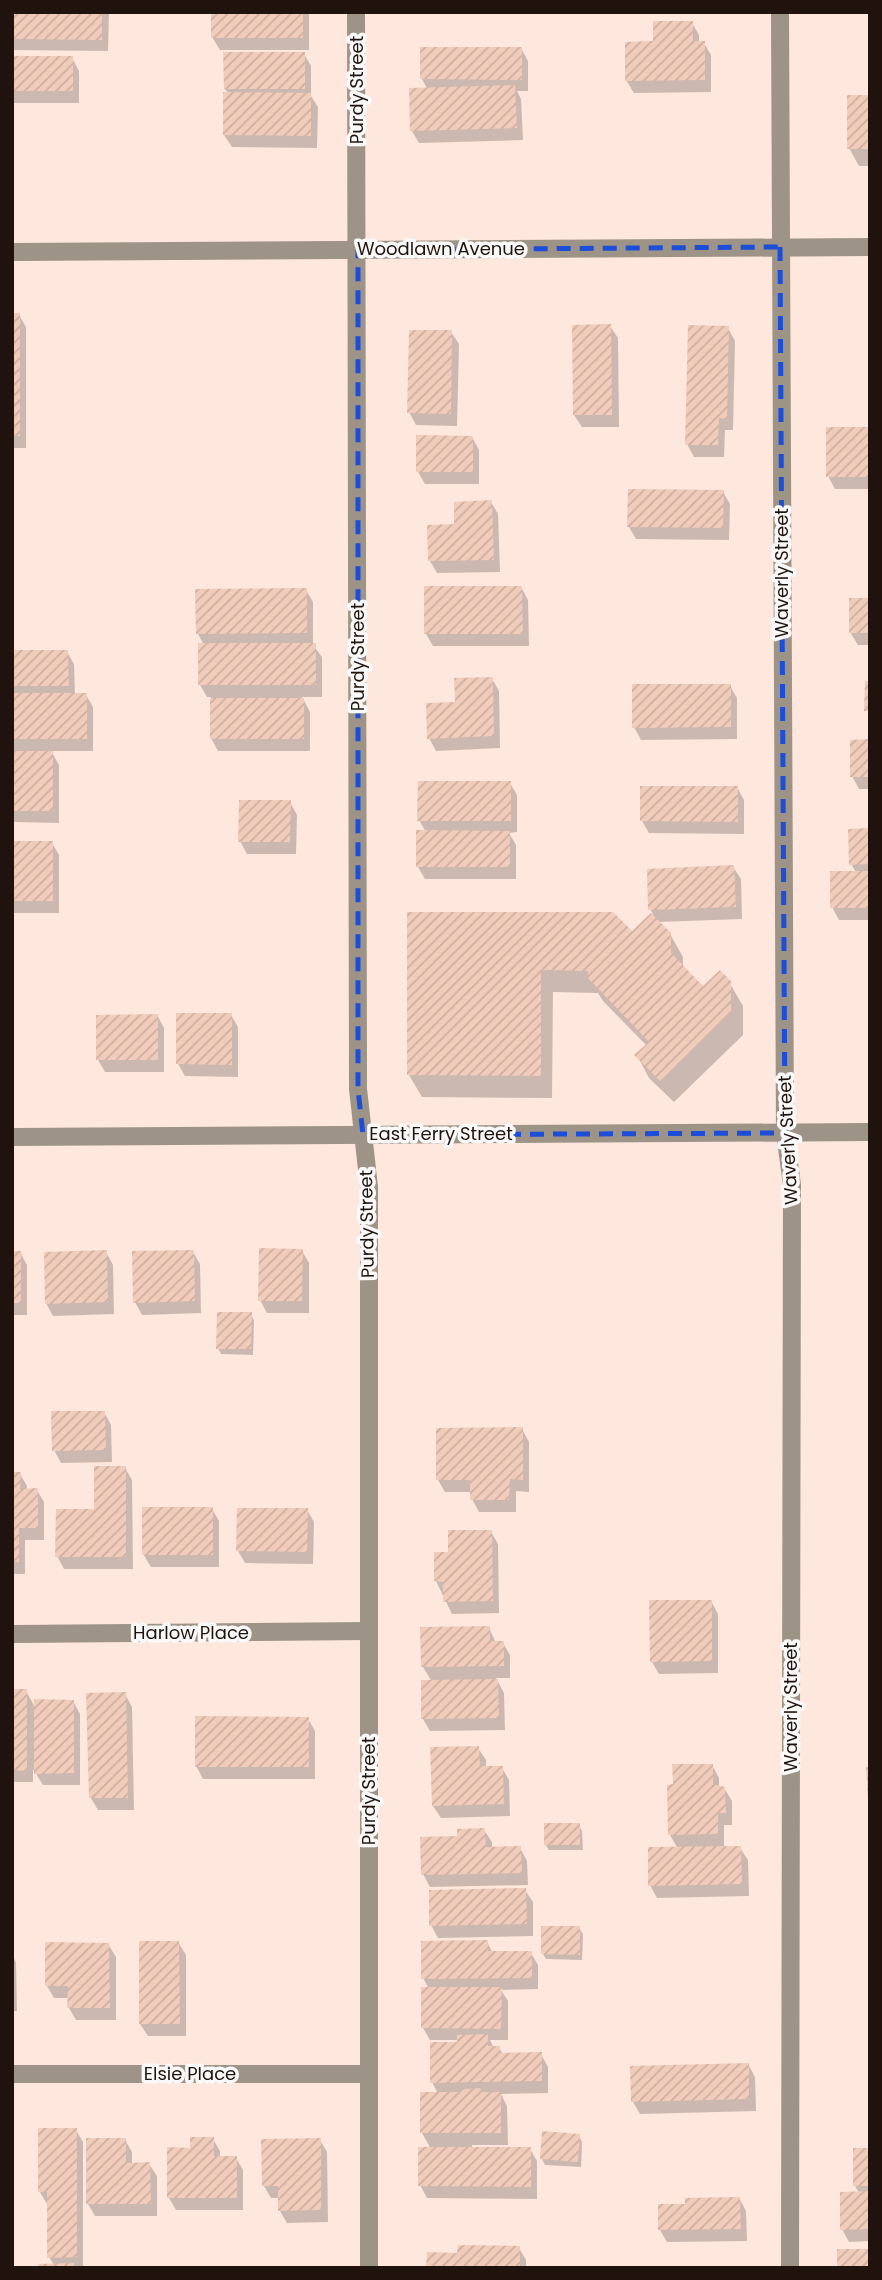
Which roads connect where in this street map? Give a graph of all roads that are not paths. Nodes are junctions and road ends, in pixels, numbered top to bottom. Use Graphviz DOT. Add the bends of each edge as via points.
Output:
graph roads {
  1 [pos="356,12"];
  2 [pos="780,12"];
  3 [pos="780,247"];
  4 [pos="870,247"];
  5 [pos="358,250"];
  6 [pos="12,252"];
  7 [pos="870,1132"];
  8 [pos="785,1133"];
  9 [pos="363,1135"];
  10 [pos="12,1137"];
  11 [pos="369,1631"];
  12 [pos="12,1634"];
  13 [pos="12,2074"];
  14 [pos="369,2074"];
  15 [pos="369,2268"];
  16 [pos="790,2268"];
  1 -- 5 [label="street, Purdy Street"];
  2 -- 3 [label="street, Waverly Street"];
  3 -- 4 [label="street, Woodlawn Avenue"];
  3 -- 5 [label="street, Woodlawn Avenue"];
  3 -- 8 [label="street, Waverly Street"];
  5 -- 6 [label="street, Woodlawn Avenue"];
  5 -- 9 [label="street, Purdy Street" via="358,1089"];
  7 -- 8 [label="street, East Ferry Street"];
  8 -- 9 [label="street, East Ferry Street"];
  8 -- 16 [label="street, Waverly Street" via="792,1185"];
  9 -- 10 [label="street, East Ferry Street"];
  9 -- 11 [label="street, Purdy Street" via="369,1186"];
  11 -- 12 [label="street, Harlow Place"];
  11 -- 14 [label="street, Purdy Street"];
  13 -- 14 [label="street, Elsie Place"];
  14 -- 15 [label="street, Purdy Street"];
}
